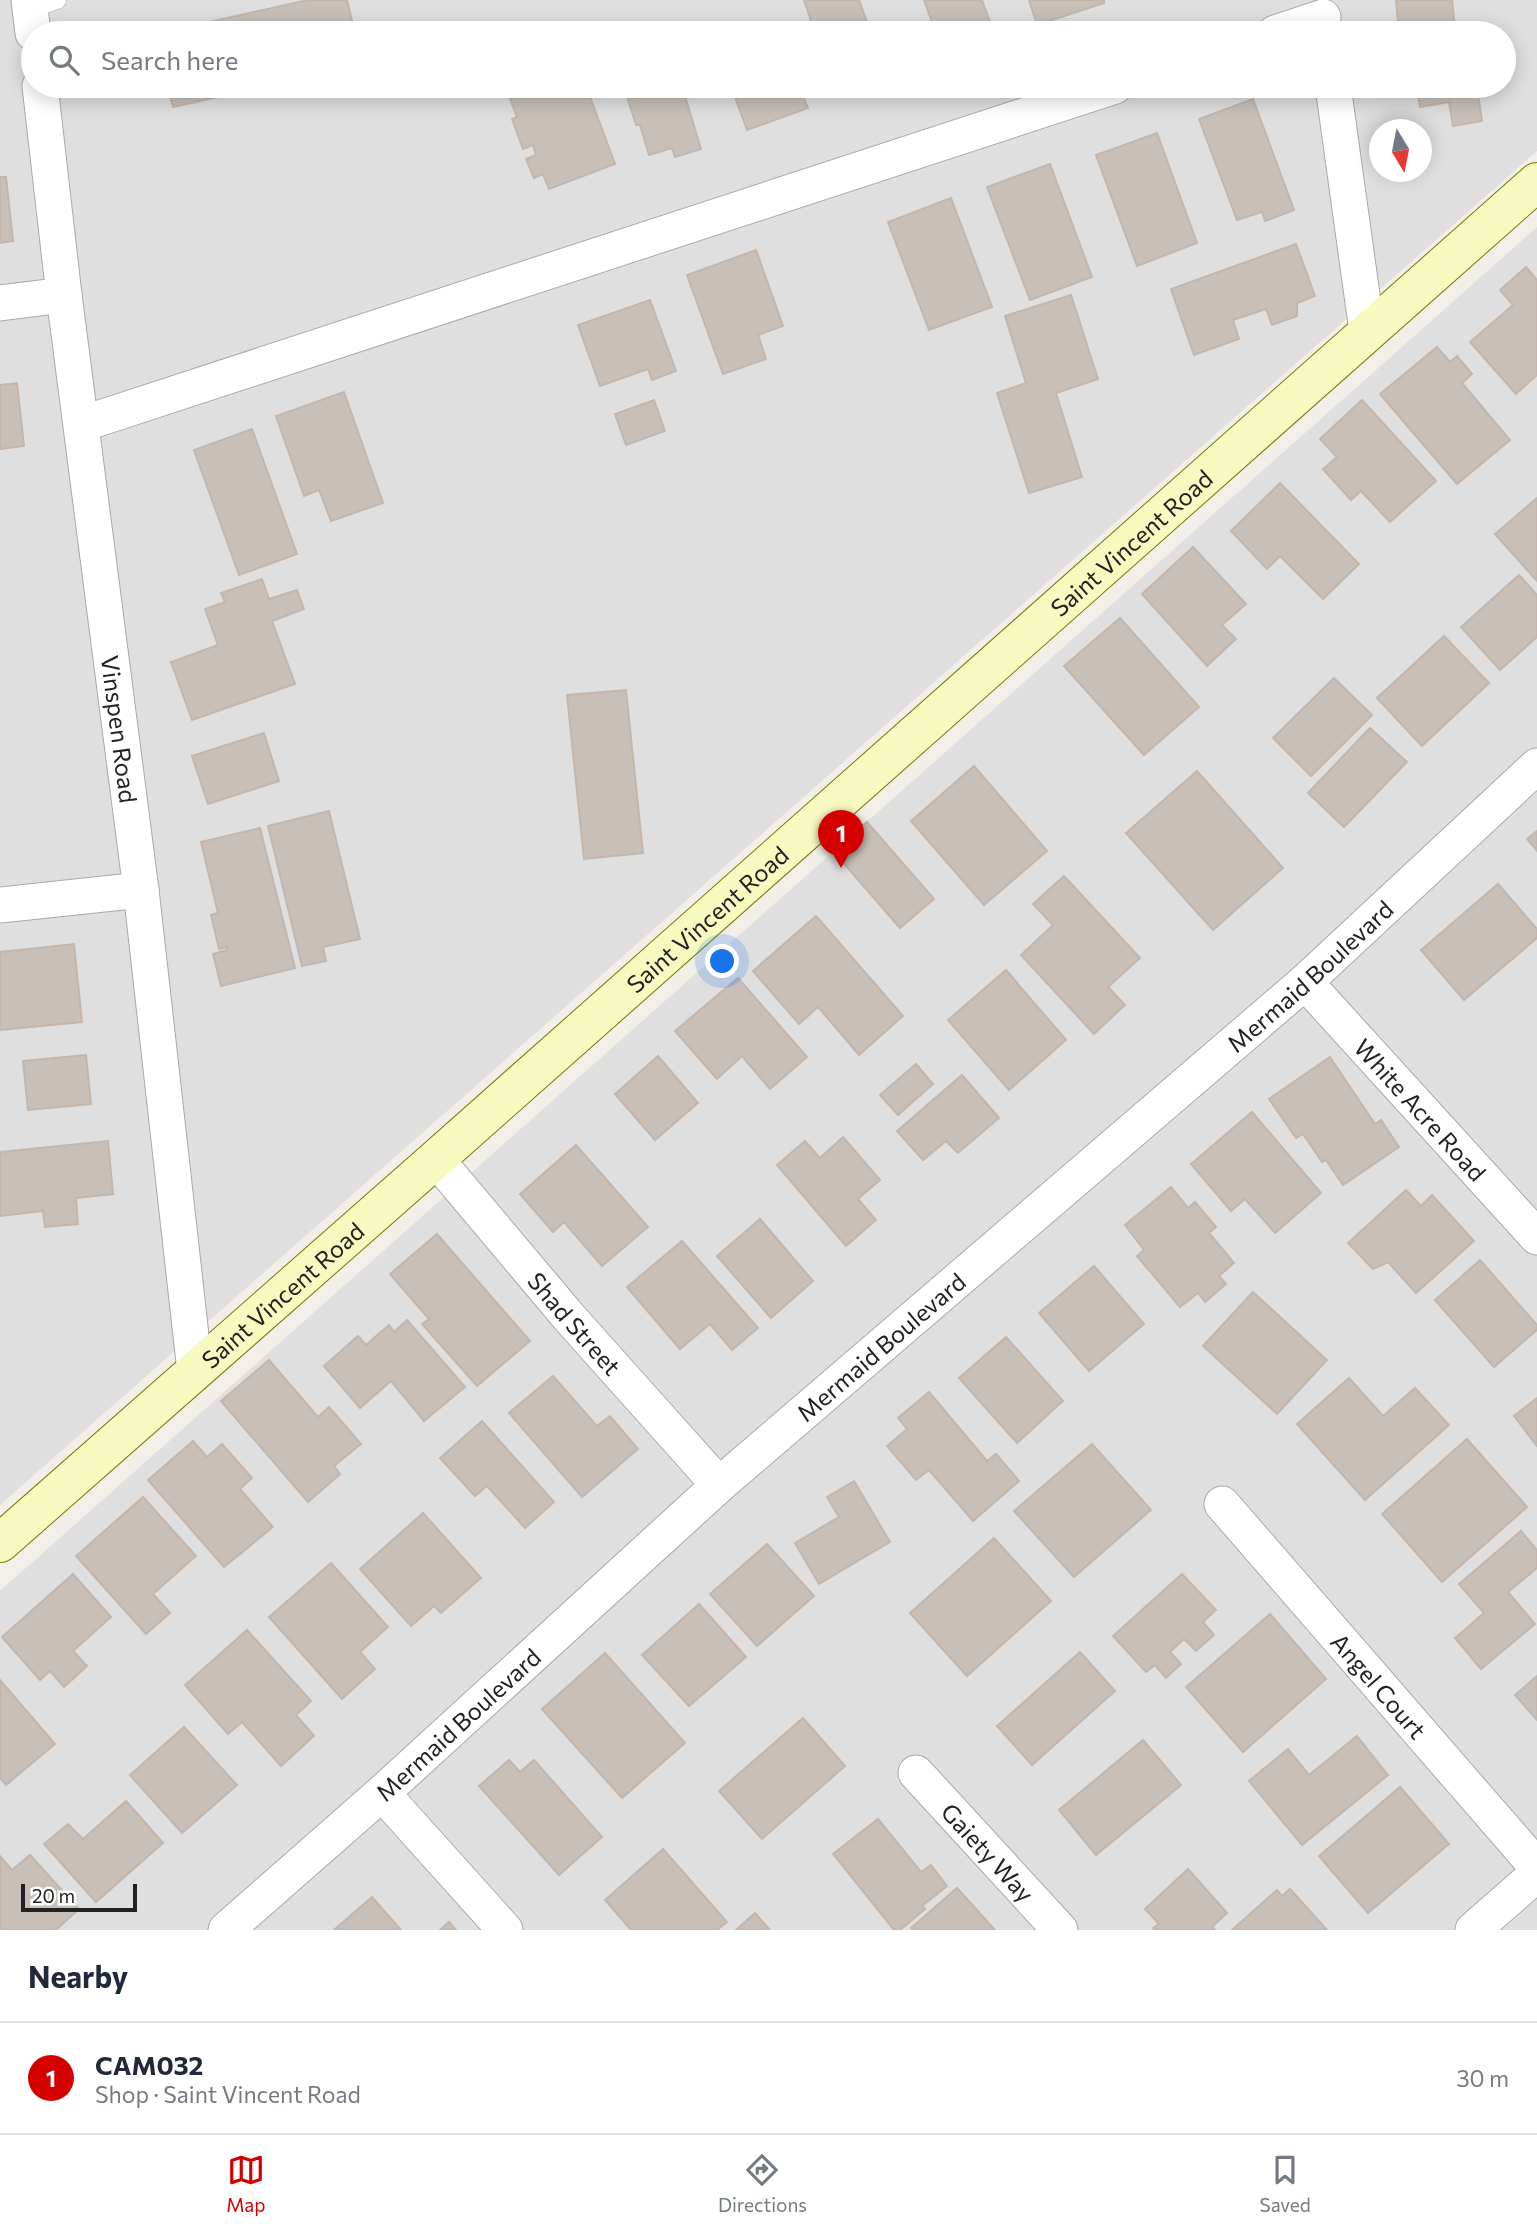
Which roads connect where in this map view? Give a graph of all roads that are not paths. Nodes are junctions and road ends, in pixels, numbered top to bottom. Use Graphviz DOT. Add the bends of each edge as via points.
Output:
graph roads {
  1 [pos="41,98"];
  2 [pos="1078,98"];
  3 [pos="1335,98"];
  4 [pos="1537,181"];
  5 [pos="64,296"];
  6 [pos="0,303"];
  7 [pos="1367,331"];
  8 [pos="82,424"];
  9 [pos="1537,766"];
  10 [pos="141,890"];
  11 [pos="0,905"];
  12 [pos="1304,982"];
  13 [pos="436,1159"];
  14 [pos="1537,1237"];
  15 [pos="195,1371"];
  16 [pos="719,1485"];
  17 [pos="1222,1504"];
  18 [pos="0,1543"];
  19 [pos="916,1773"];
  20 [pos="382,1793"];
  21 [pos="1537,1867"];
  22 [pos="1537,1874"];
  23 [pos="226,1930"];
  24 [pos="505,1930"];
  25 [pos="1059,1930"];
  26 [pos="1473,1930"];
  1 -- 5 [label="street, Vinspen Road"];
  2 -- 8 [label="street"];
  3 -- 7 [label="street"];
  4 -- 7 [label="street, Saint Vincent Road"];
  5 -- 6 [label="street"];
  5 -- 8 [label="street, Vinspen Road"];
  7 -- 13 [label="street, Saint Vincent Road"];
  8 -- 10 [label="street, Vinspen Road"];
  9 -- 12 [label="street, Mermaid Boulevard"];
  10 -- 11 [label="street"];
  10 -- 15 [label="street, Vinspen Road"];
  12 -- 14 [label="street, White Acre Road"];
  12 -- 16 [label="street, Mermaid Boulevard"];
  13 -- 15 [label="street, Saint Vincent Road"];
  13 -- 16 [label="street, Shad Street"];
  15 -- 18 [label="street, Saint Vincent Road"];
  16 -- 20 [label="street, Mermaid Boulevard"];
  17 -- 21 [label="street, Angel Court"];
  19 -- 25 [label="street, Gaiety Way"];
  20 -- 23 [label="street, Mermaid Boulevard"];
  20 -- 24 [label="street"];
  22 -- 26 [label="street"];
}
